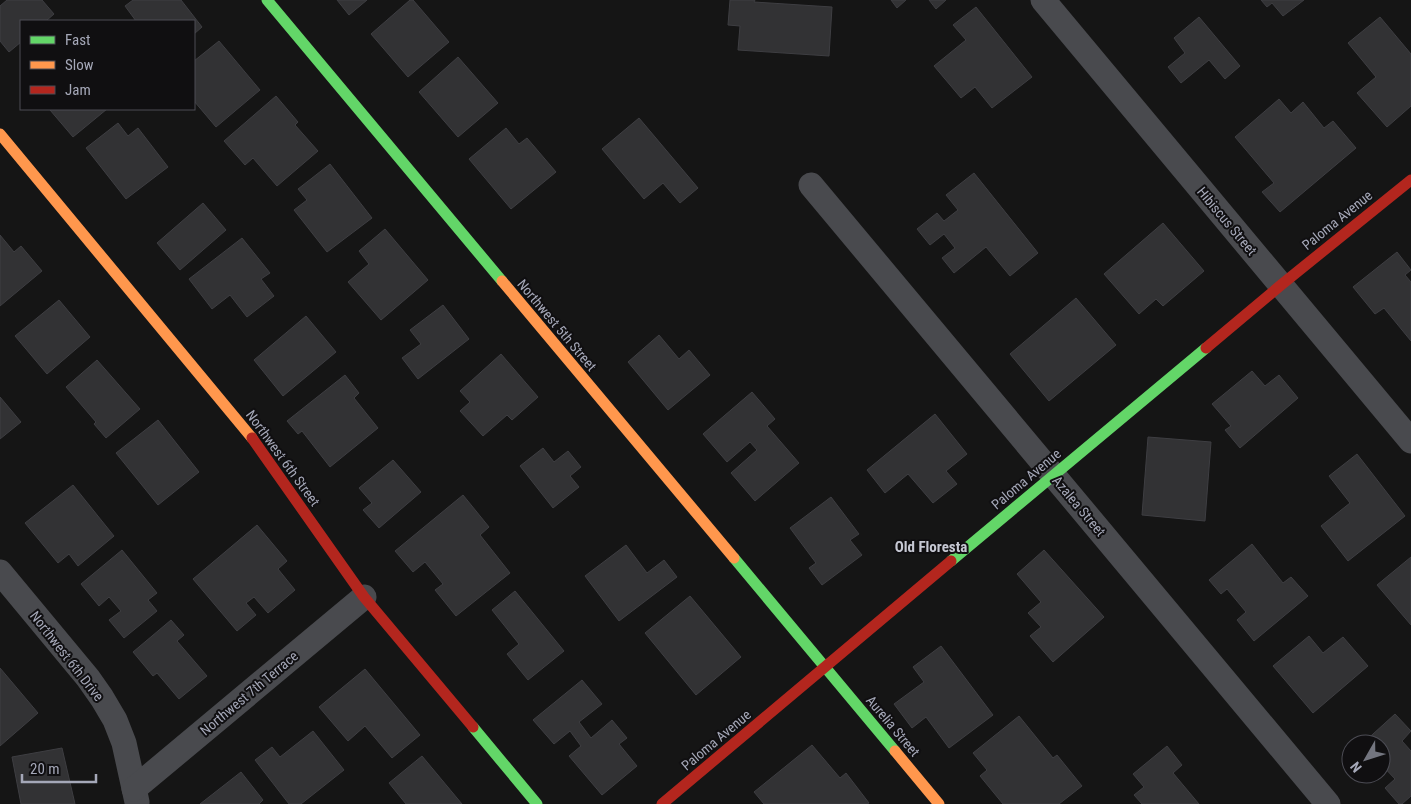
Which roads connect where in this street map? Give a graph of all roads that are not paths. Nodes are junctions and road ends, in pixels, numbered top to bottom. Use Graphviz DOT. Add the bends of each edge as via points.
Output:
graph roads {
  1 [pos="268,0"];
  2 [pos="1043,0"];
  3 [pos="0,134"];
  4 [pos="1411,180"];
  5 [pos="811,185"];
  6 [pos="1281,285"];
  7 [pos="1411,441"];
  8 [pos="1054,475"];
  9 [pos="0,572"];
  10 [pos="364,597"];
  11 [pos="825,668"];
  12 [pos="135,796"];
  13 [pos="537,804"];
  14 [pos="662,804"];
  15 [pos="939,804"];
  16 [pos="1328,804"];
  1 -- 11 [label="street, Northwest 5th Street"];
  2 -- 6 [label="street, Hibiscus Street"];
  3 -- 10 [label="street, Northwest 6th Street" via="251,436"];
  4 -- 6 [label="street, Paloma Avenue"];
  5 -- 8 [label="street, Azalea Street"];
  6 -- 7 [label="street, Hibiscus Street"];
  6 -- 8 [label="street, Paloma Avenue"];
  8 -- 11 [label="street, Paloma Avenue"];
  8 -- 16 [label="street, Azalea Street"];
  9 -- 12 [label="street, Northwest 6th Drive" via="102,698 124,743"];
  10 -- 12 [label="street, Northwest 7th Terrace"];
  10 -- 13 [label="street, Northwest 6th Street"];
  11 -- 14 [label="street, Paloma Avenue"];
  11 -- 15 [label="street, Aurelia Street"];
}
